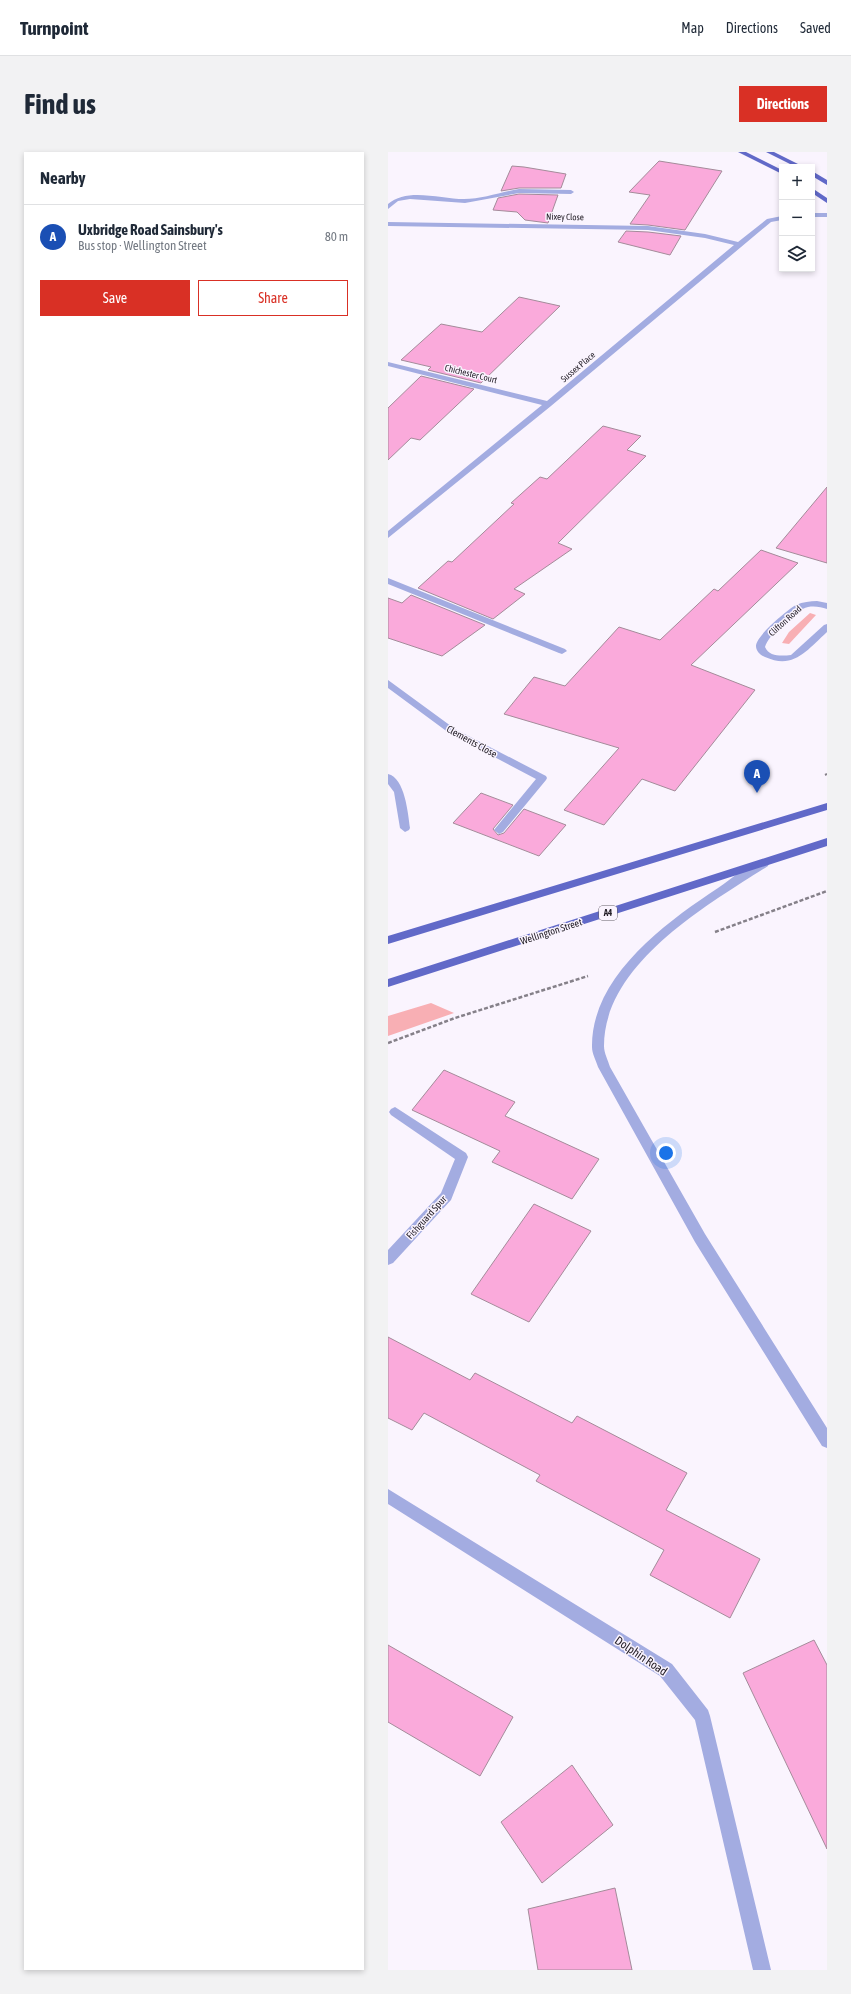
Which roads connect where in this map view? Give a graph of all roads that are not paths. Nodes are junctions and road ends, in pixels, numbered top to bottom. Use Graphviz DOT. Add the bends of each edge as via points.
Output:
graph roads {
  1 [pos="741,152"];
  2 [pos="769,152"];
  3 [pos="795,164"];
  4 [pos="779,171"];
  5 [pos="815,175"];
  6 [pos="827,183"];
  7 [pos="571,192"];
  8 [pos="815,192"];
  9 [pos="827,201"];
  10 [pos="388,207"];
  11 [pos="815,215"];
  12 [pos="827,215"];
  13 [pos="779,218"];
  14 [pos="388,224"];
  15 [pos="741,245"];
  16 [pos="388,364"];
  17 [pos="548,404"];
  18 [pos="388,535"];
  19 [pos="388,581"];
  20 [pos="827,606"];
  21 [pos="827,627"];
  22 [pos="562,651"];
  23 [pos="388,683"];
  24 [pos="388,777"];
  25 [pos="827,806"];
  26 [pos="405,828"];
  27 [pos="499,830"];
  28 [pos="827,842"];
  29 [pos="764,863"];
  30 [pos="388,940"];
  31 [pos="388,983"];
  32 [pos="395,1112"];
  33 [pos="388,1259"];
  34 [pos="827,1441"];
  35 [pos="388,1496"];
  36 [pos="762,1970"];
  1 -- 4 [label="main road"];
  2 -- 3 [label="main road"];
  5 -- 6 [label="main road"];
  7 -- 10 [label="street" via="519,191 464,201 410,196 396,200"];
  8 -- 9 [label="main road"];
  11 -- 12 [label="street"];
  13 -- 15 [label="street, Sussex Place" via="769,220"];
  14 -- 15 [label="street, Nixey Close" via="648,228 705,236"];
  15 -- 17 [label="street, Sussex Place"];
  16 -- 17 [label="street, Chichester Court"];
  17 -- 18 [label="street, Sussex Place"];
  19 -- 22 [label="street"];
  20 -- 21 [label="street, Clifton Road" via="807,603 797,607 762,641 761,649 768,656 775,658 794,657"];
  23 -- 27 [label="street, Clements Close" via="452,731 542,778"];
  24 -- 26 [label="street" via="399,792"];
  25 -- 30 [label="main road"];
  28 -- 29 [label="main road, Wellington Street / A4"];
  29 -- 31 [label="main road, Wellington Street / A4"];
  29 -- 34 [label="street" via="703,902 666,931 622,977 606,1003 598,1047 604,1067 700,1238"];
  32 -- 33 [label="street, Fishguard Spur" via="462,1157 446,1196"];
  35 -- 36 [label="street, Dolphin Road" via="666,1670 702,1716"];
}
